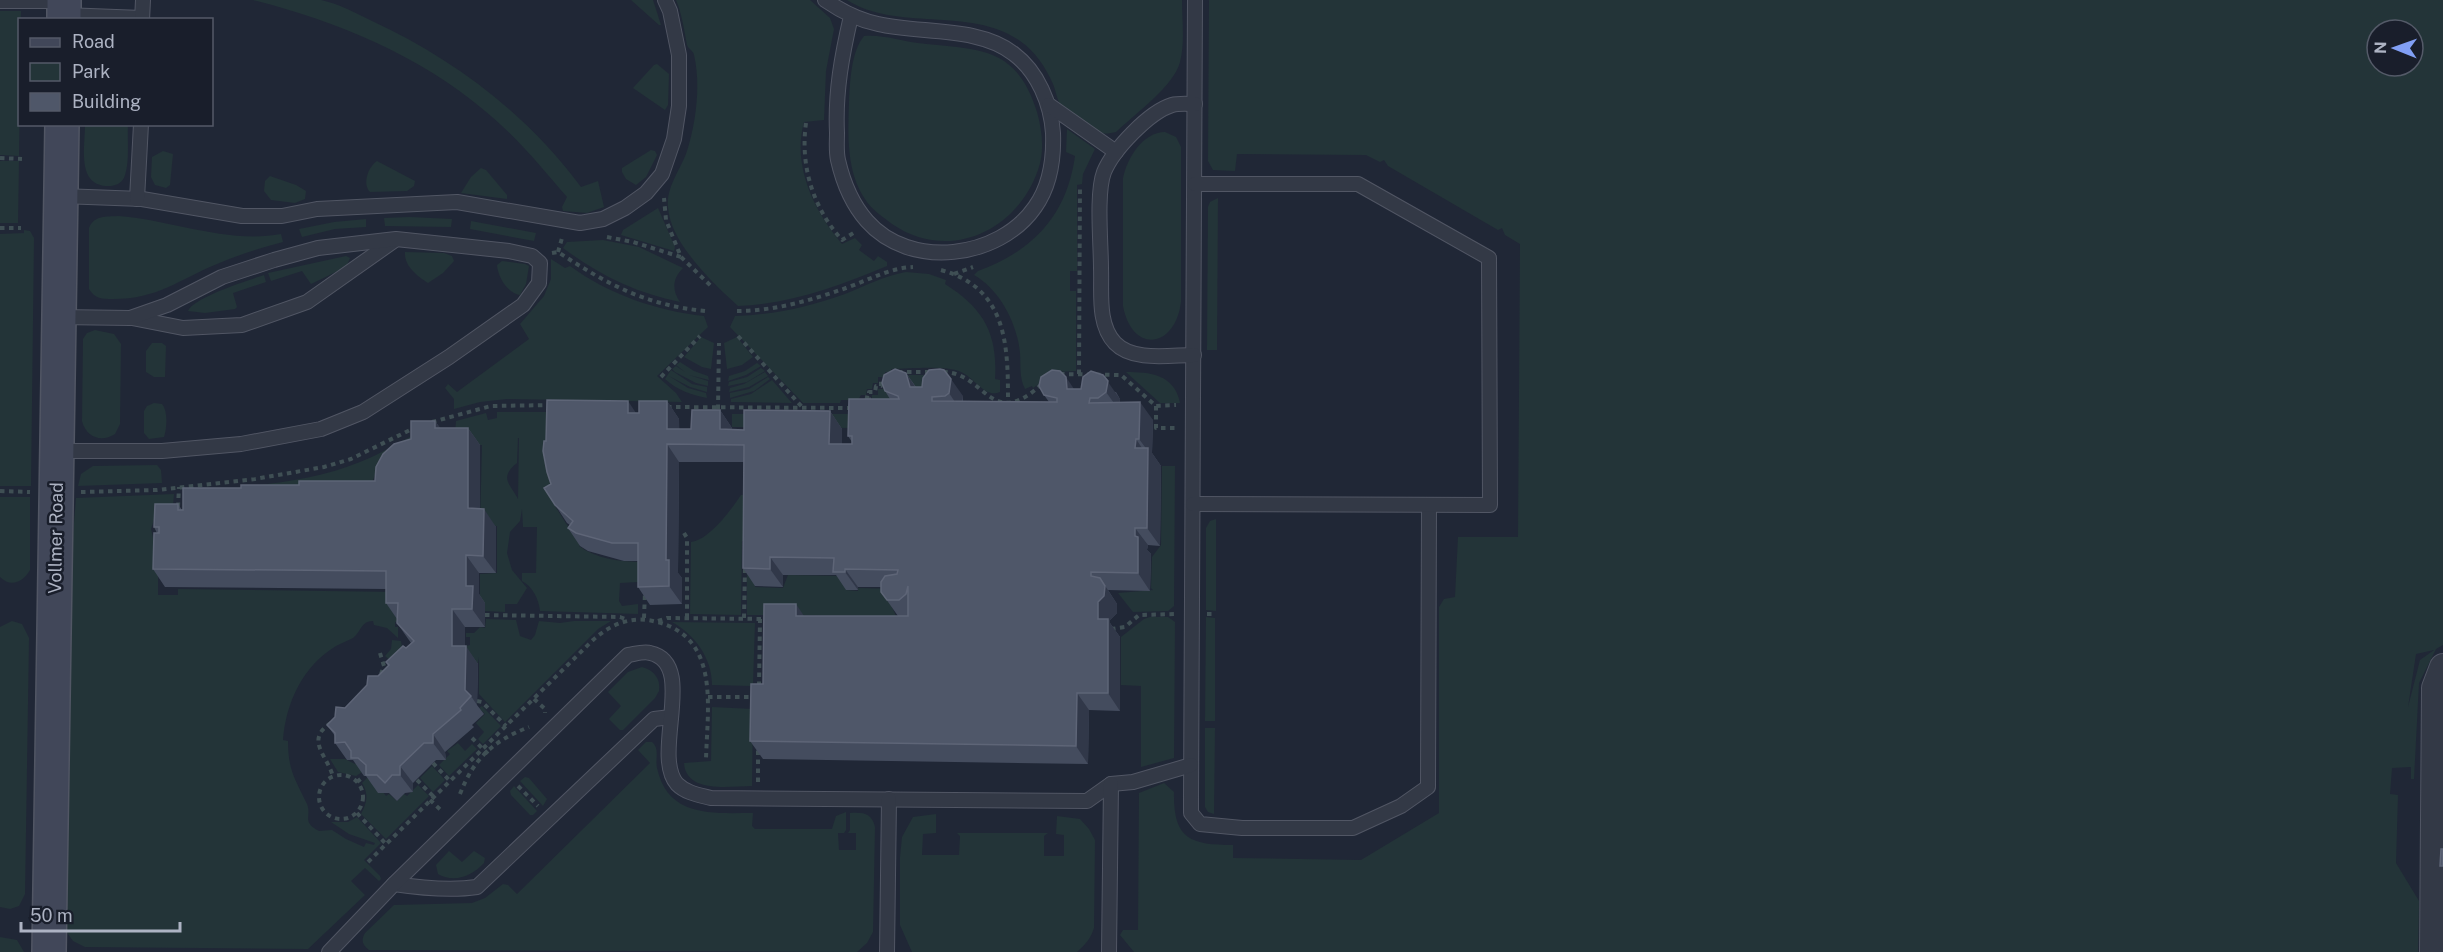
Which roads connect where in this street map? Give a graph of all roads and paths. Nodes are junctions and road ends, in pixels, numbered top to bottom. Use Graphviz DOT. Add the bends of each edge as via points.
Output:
graph roads {
  1 [pos="143,0"];
  2 [pos="665,0"];
  3 [pos="825,0"];
  4 [pos="1195,0"];
  5 [pos="0,1"];
  6 [pos="64,9"];
  7 [pos="851,16"];
  8 [pos="134,18"];
  9 [pos="142,18"];
  10 [pos="1195,104"];
  11 [pos="1048,105"];
  12 [pos="62,126"];
  13 [pos="141,126"];
  14 [pos="1116,152"];
  15 [pos="0,158"];
  16 [pos="22,159"];
  17 [pos="1195,184"];
  18 [pos="1080,186"];
  19 [pos="665,192"];
  20 [pos="61,196"];
  21 [pos="137,199"];
  22 [pos="0,228"];
  23 [pos="21,228"];
  24 [pos="555,236"];
  25 [pos="600,236"];
  26 [pos="396,239"];
  27 [pos="547,250"];
  28 [pos="558,252"];
  29 [pos="681,257"];
  30 [pos="916,267"];
  31 [pos="933,269"];
  32 [pos="713,288"];
  33 [pos="737,310"];
  34 [pos="705,311"];
  35 [pos="59,317"];
  36 [pos="130,318"];
  37 [pos="700,336"];
  38 [pos="738,336"];
  39 [pos="719,343"];
  40 [pos="1194,355"];
  41 [pos="1079,374"];
  42 [pos="1086,374"];
  43 [pos="661,377"];
  44 [pos="1052,377"];
  45 [pos="1046,381"];
  46 [pos="1086,385"];
  47 [pos="1008,401"];
  48 [pos="550,405"];
  49 [pos="561,405"];
  50 [pos="1178,405"];
  51 [pos="662,406"];
  52 [pos="1156,406"];
  53 [pos="718,407"];
  54 [pos="803,408"];
  55 [pos="853,408"];
  56 [pos="864,408"];
  57 [pos="549,416"];
  58 [pos="718,417"];
  59 [pos="1178,417"];
  60 [pos="436,420"];
  61 [pos="428,423"];
  62 [pos="419,425"];
  63 [pos="436,429"];
  64 [pos="57,451"];
  65 [pos="179,487"];
  66 [pos="0,491"];
  67 [pos="31,492"];
  68 [pos="77,492"];
  69 [pos="1193,504"];
  70 [pos="1429,505"];
  71 [pos="178,514"];
  72 [pos="684,533"];
  73 [pos="745,566"];
  74 [pos="645,584"];
  75 [pos="1177,614"];
  76 [pos="485,615"];
  77 [pos="644,618"];
  78 [pos="687,618"];
  79 [pos="744,618"];
  80 [pos="760,619"];
  81 [pos="770,619"];
  82 [pos="628,621"];
  83 [pos="657,622"];
  84 [pos="1110,629"];
  85 [pos="380,653"];
  86 [pos="389,665"];
  87 [pos="384,666"];
  88 [pos="2443,667"];
  89 [pos="378,683"];
  90 [pos="708,697"];
  91 [pos="534,699"];
  92 [pos="477,701"];
  93 [pos="671,717"];
  94 [pos="539,719"];
  95 [pos="335,721"];
  96 [pos="534,725"];
  97 [pos="506,726"];
  98 [pos="472,738"];
  99 [pos="758,742"];
  100 [pos="485,752"];
  101 [pos="490,756"];
  102 [pos="433,763"];
  103 [pos="758,764"];
  104 [pos="1191,765"];
  105 [pos="333,777"];
  106 [pos="363,777"];
  107 [pos="417,780"];
  108 [pos="450,781"];
  109 [pos="357,782"];
  110 [pos="516,783"];
  111 [pos="1111,784"];
  112 [pos="458,799"];
  113 [pos="889,799"];
  114 [pos="452,805"];
  115 [pos="540,808"];
  116 [pos="357,813"];
  117 [pos="386,844"];
  118 [pos="394,884"];
  119 [pos="50,952"];
  120 [pos="329,952"];
  121 [pos="887,952"];
  122 [pos="1109,952"];
  123 [pos="2433,952"];
  1 -- 9 [label="lane"];
  2 -- 21 [label="lane" via="679,56 679,106 674,139 662,174 646,193 603,219 580,223 457,202 242,216"];
  3 -- 7 [label="lane"];
  4 -- 10 [label="lane"];
  5 -- 6 [label="lane"];
  6 -- 8 [label="lane"];
  7 -- 11 [label="lane" via="878,25 957,33 1001,46 1027,66"];
  7 -- 11 [label="lane" via="840,66 836,111 838,158 850,196 868,222 904,245 924,251 959,252 990,243 1022,222 1035,208 1052,168 1053,134"];
  10 -- 14 [label="lane" via="1172,105 1155,114"];
  10 -- 17 [label="lane"];
  11 -- 14 [label="lane"];
  12 -- 20 [label="main road, Vollmer Road"];
  13 -- 21 [label="lane"];
  14 -- 40 [label="lane" via="1103,173 1100,196 1102,317 1114,343 1132,355"];
  15 -- 16 [label="path"];
  17 -- 40 [label="lane"];
  17 -- 70 [label="lane" via="1358,184 1489,258 1490,505"];
  18 -- 41 [label="path"];
  19 -- 29 [label="path" via="666,220"];
  20 -- 21 [label="lane"];
  20 -- 35 [label="main road, Vollmer Road"];
  22 -- 23 [label="path"];
  24 -- 28 [label="path" via="564,238"];
  25 -- 29 [label="path"];
  26 -- 36 [label="lane" via="318,248 274,260 222,277 167,305"];
  26 -- 36 [label="lane" via="308,302 242,325 183,328"];
  26 -- 64 [label="lane" via="532,256 540,263 539,283 523,305 449,357 363,412 321,429 241,444 162,451"];
  27 -- 28 [label="path"];
  28 -- 34 [label="path" via="628,293"];
  29 -- 32 [label="path"];
  30 -- 33 [label="path" via="884,272 805,301"];
  31 -- 47 [label="path" via="969,282 1000,321 1008,354"];
  35 -- 36 [label="lane"];
  35 -- 64 [label="main road, Vollmer Road"];
  37 -- 43 [label="path"];
  38 -- 54 [label="path"];
  39 -- 53 [label="path"];
  40 -- 69 [label="lane"];
  41 -- 42 [label="path"];
  41 -- 44 [label="path"];
  42 -- 46 [label="path"];
  42 -- 52 [label="path" via="1121,375"];
  45 -- 47 [label="path" via="1020,400"];
  47 -- 56 [label="path" via="994,400 957,373 893,372 881,381 881,386 876,386 875,392 870,392 869,398 863,397"];
  48 -- 49 [label="path"];
  48 -- 57 [label="path"];
  48 -- 60 [label="path" via="491,406"];
  50 -- 52 [label="path"];
  51 -- 53 [label="path"];
  52 -- 59 [label="path" via="1156,428 1178,428"];
  53 -- 54 [label="path"];
  53 -- 58 [label="path"];
  54 -- 55 [label="path"];
  60 -- 61 [label="path"];
  60 -- 63 [label="path"];
  62 -- 65 [label="path" via="351,459 324,467"];
  64 -- 119 [label="main road, Vollmer Road"];
  65 -- 68 [label="path"];
  65 -- 71 [label="path"];
  66 -- 67 [label="path"];
  69 -- 70 [label="lane"];
  69 -- 104 [label="lane"];
  70 -- 104 [label="lane" via="1428,787 1401,806 1353,828 1215,827 1200,824 1191,813"];
  72 -- 78 [label="path"];
  73 -- 79 [label="path"];
  74 -- 77 [label="path"];
  75 -- 84 [label="path" via="1138,615 1125,627"];
  76 -- 82 [label="path" via="620,617"];
  78 -- 79 [label="path"];
  78 -- 83 [label="path"];
  79 -- 80 [label="path"];
  80 -- 81 [label="path"];
  80 -- 90 [label="path" via="759,697"];
  85 -- 87 [label="path"];
  86 -- 87 [label="path"];
  87 -- 89 [label="path"];
  88 -- 123 [label="street" via="2435,688"];
  91 -- 94 [label="path" via="545,709"];
  92 -- 97 [label="path"];
  93 -- 113 [label="lane" via="670,765 676,783 691,794 711,798"];
  93 -- 118 [label="lane" via="654,719 477,887 418,888"];
  93 -- 118 [label="lane" via="673,686 669,667 660,656 648,652 628,656"];
  95 -- 105 [label="path" via="322,730 318,741"];
  96 -- 100 [label="path" via="501,739"];
  98 -- 100 [label="path"];
  99 -- 103 [label="path"];
  100 -- 101 [label="path"];
  100 -- 112 [label="path"];
  102 -- 108 [label="path"];
  104 -- 111 [label="lane" via="1133,782"];
  105 -- 109 [label="path" via="348,776"];
  105 -- 116 [label="path" via="324,783 319,797 324,811 344,820"];
  106 -- 109 [label="path"];
  107 -- 114 [label="path" via="440,811 445,812"];
  109 -- 116 [label="path" via="364,795"];
  110 -- 115 [label="path"];
  111 -- 113 [label="lane" via="1087,801"];
  111 -- 122 [label="lane"];
  113 -- 121 [label="lane"];
  116 -- 117 [label="path"];
  118 -- 120 [label="lane"];
}
